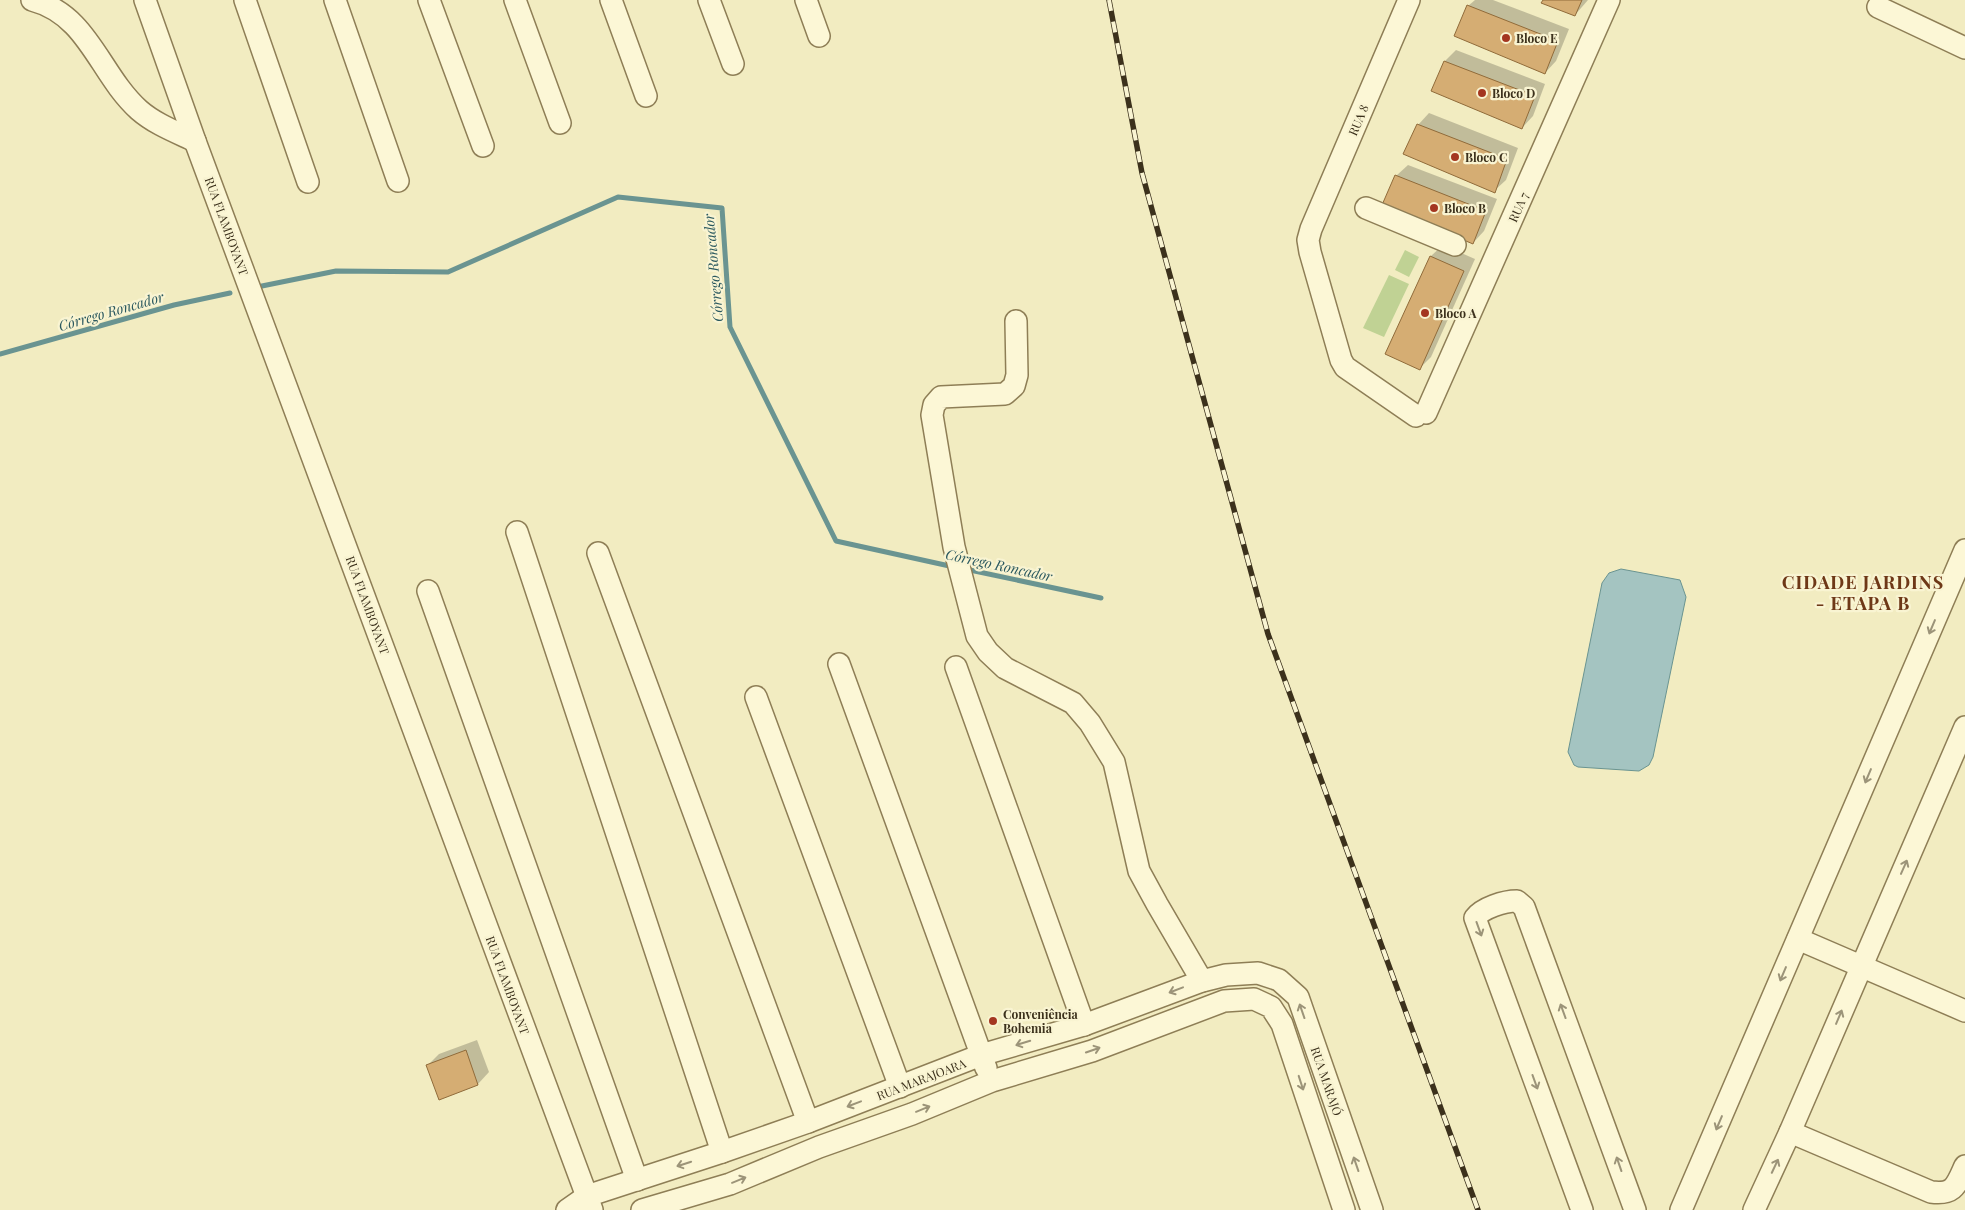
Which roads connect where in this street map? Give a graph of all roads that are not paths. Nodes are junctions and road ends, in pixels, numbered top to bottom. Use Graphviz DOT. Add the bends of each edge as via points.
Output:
graph roads {
  1 [pos="32,0"];
  2 [pos="145,0"];
  3 [pos="245,0"];
  4 [pos="335,0"];
  5 [pos="429,0"];
  6 [pos="515,0"];
  7 [pos="611,0"];
  8 [pos="709,0"];
  9 [pos="806,0"];
  10 [pos="1409,0"];
  11 [pos="1609,0"];
  12 [pos="1878,7"];
  13 [pos="819,36"];
  14 [pos="1965,48"];
  15 [pos="733,64"];
  16 [pos="646,96"];
  17 [pos="560,123"];
  18 [pos="195,141"];
  19 [pos="483,146"];
  20 [pos="398,181"];
  21 [pos="308,182"];
  22 [pos="1366,208"];
  23 [pos="1455,245"];
  24 [pos="1016,321"];
  25 [pos="1421,414"];
  26 [pos="517,532"];
  27 [pos="1965,550"];
  28 [pos="598,553"];
  29 [pos="428,591"];
  30 [pos="840,664"];
  31 [pos="956,668"];
  32 [pos="756,697"];
  33 [pos="1965,726"];
  34 [pos="1798,940"];
  35 [pos="1860,967"];
  36 [pos="1258,973"];
  37 [pos="1202,981"];
  38 [pos="1254,999"];
  39 [pos="1965,1011"];
  40 [pos="1084,1025"];
  41 [pos="981,1055"];
  42 [pos="992,1081"];
  43 [pos="900,1087"];
  44 [pos="808,1122"];
  45 [pos="1790,1132"];
  46 [pos="722,1152"];
  47 [pos="1965,1166"];
  48 [pos="637,1180"];
  49 [pos="589,1203"];
  50 [pos="567,1210"];
  51 [pos="642,1210"];
  52 [pos="1344,1210"];
  53 [pos="1372,1210"];
  54 [pos="1582,1210"];
  55 [pos="1635,1210"];
  56 [pos="1681,1210"];
  57 [pos="1754,1210"];
  1 -- 18 [label="street" via="48,4 75,24 137,108 152,120"];
  2 -- 18 [label="street, RUA FLAMBOYANT"];
  3 -- 21 [label="street"];
  4 -- 20 [label="street"];
  5 -- 19 [label="street"];
  6 -- 17 [label="street"];
  7 -- 16 [label="street"];
  8 -- 15 [label="street"];
  9 -- 13 [label="street"];
  10 -- 25 [label="street, RUA 8" via="1308,240 1345,367"];
  11 -- 25 [label="street, RUA 7"];
  12 -- 14 [label="street"];
  18 -- 49 [label="street, RUA FLAMBOYANT"];
  22 -- 23 [label="street"];
  24 -- 37 [label="street" via="1017,375 1014,386 1005,394 941,397 934,404 932,415 954,547 977,636 1005,668 1073,703 1090,723 1114,762 1139,871"];
  26 -- 46 [label="street"];
  27 -- 34 [label="street, one-way"];
  28 -- 44 [label="street"];
  29 -- 48 [label="street"];
  30 -- 41 [label="street"];
  31 -- 40 [label="street"];
  32 -- 43 [label="street"];
  35 -- 33 [label="street, one-way"];
  34 -- 35 [label="street"];
  34 -- 56 [label="street, one-way"];
  35 -- 39 [label="street"];
  45 -- 35 [label="street, one-way"];
  36 -- 37 [label="street, RUA MARAJOARA" via="1226,975"];
  36 -- 38 [label="street"];
  53 -- 36 [label="street, RUA MARAJÓ, one-way" via="1298,997 1279,980"];
  37 -- 40 [label="street, RUA MARAJOARA, one-way"];
  42 -- 38 [label="street, one-way" via="1092,1050 1224,1001"];
  38 -- 52 [label="street, RUA MARAJÓ, one-way" via="1271,1007 1282,1024"];
  40 -- 41 [label="street, RUA MARAJOARA, one-way"];
  41 -- 42 [label="street"];
  41 -- 43 [label="street, RUA MARAJOARA"];
  51 -- 42 [label="street, one-way" via="730,1184"];
  43 -- 44 [label="street, RUA MARAJOARA, one-way"];
  44 -- 46 [label="street, RUA MARAJOARA"];
  45 -- 47 [label="street" via="1941,1194 1950,1192 1957,1184"];
  57 -- 45 [label="street, one-way"];
  46 -- 48 [label="street, RUA MARAJOARA, one-way"];
  48 -- 49 [label="street, RUA MARAJOARA"];
  49 -- 50 [label="street, RUA MARAJOARA"];
  55 -- 54 [label="street, one-way" via="1524,907 1517,901 1510,901 1479,913 1475,918"];
}
